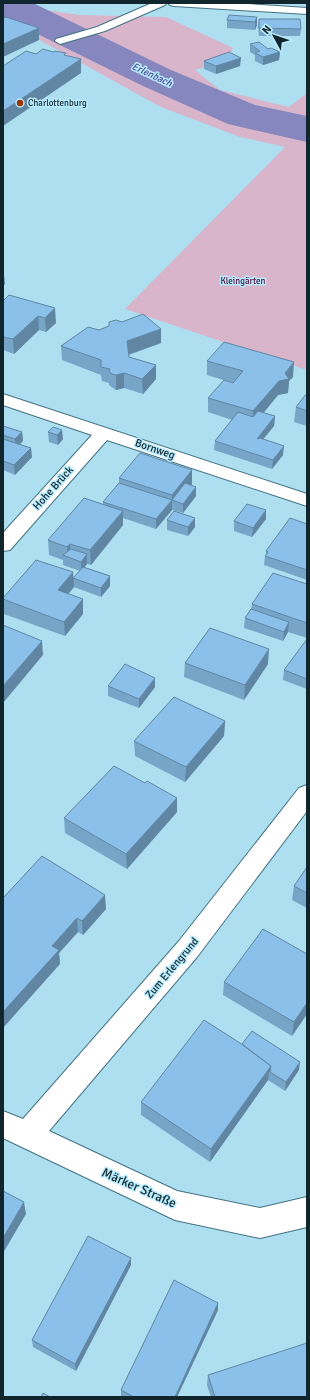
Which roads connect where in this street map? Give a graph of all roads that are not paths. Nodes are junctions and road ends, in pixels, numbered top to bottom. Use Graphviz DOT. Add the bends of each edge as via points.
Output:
graph roads {
  1 [pos="161,3"];
  2 [pos="174,3"];
  3 [pos="307,11"];
  4 [pos="60,41"];
  5 [pos="3,400"];
  6 [pos="104,432"];
  7 [pos="307,500"];
  8 [pos="3,545"];
  9 [pos="307,794"];
  10 [pos="15,1129"];
  11 [pos="307,1212"];
  1 -- 4 [label="lane" via="101,29"];
  2 -- 3 [label="street"];
  5 -- 6 [label="street, Bornweg"];
  6 -- 7 [label="street, Bornweg"];
  6 -- 8 [label="street, Hohe Brück"];
  9 -- 10 [label="street, Zum Erlengrund" via="188,949"];
  10 -- 11 [label="street, Märker Straße" via="175,1205 260,1223"];
}
